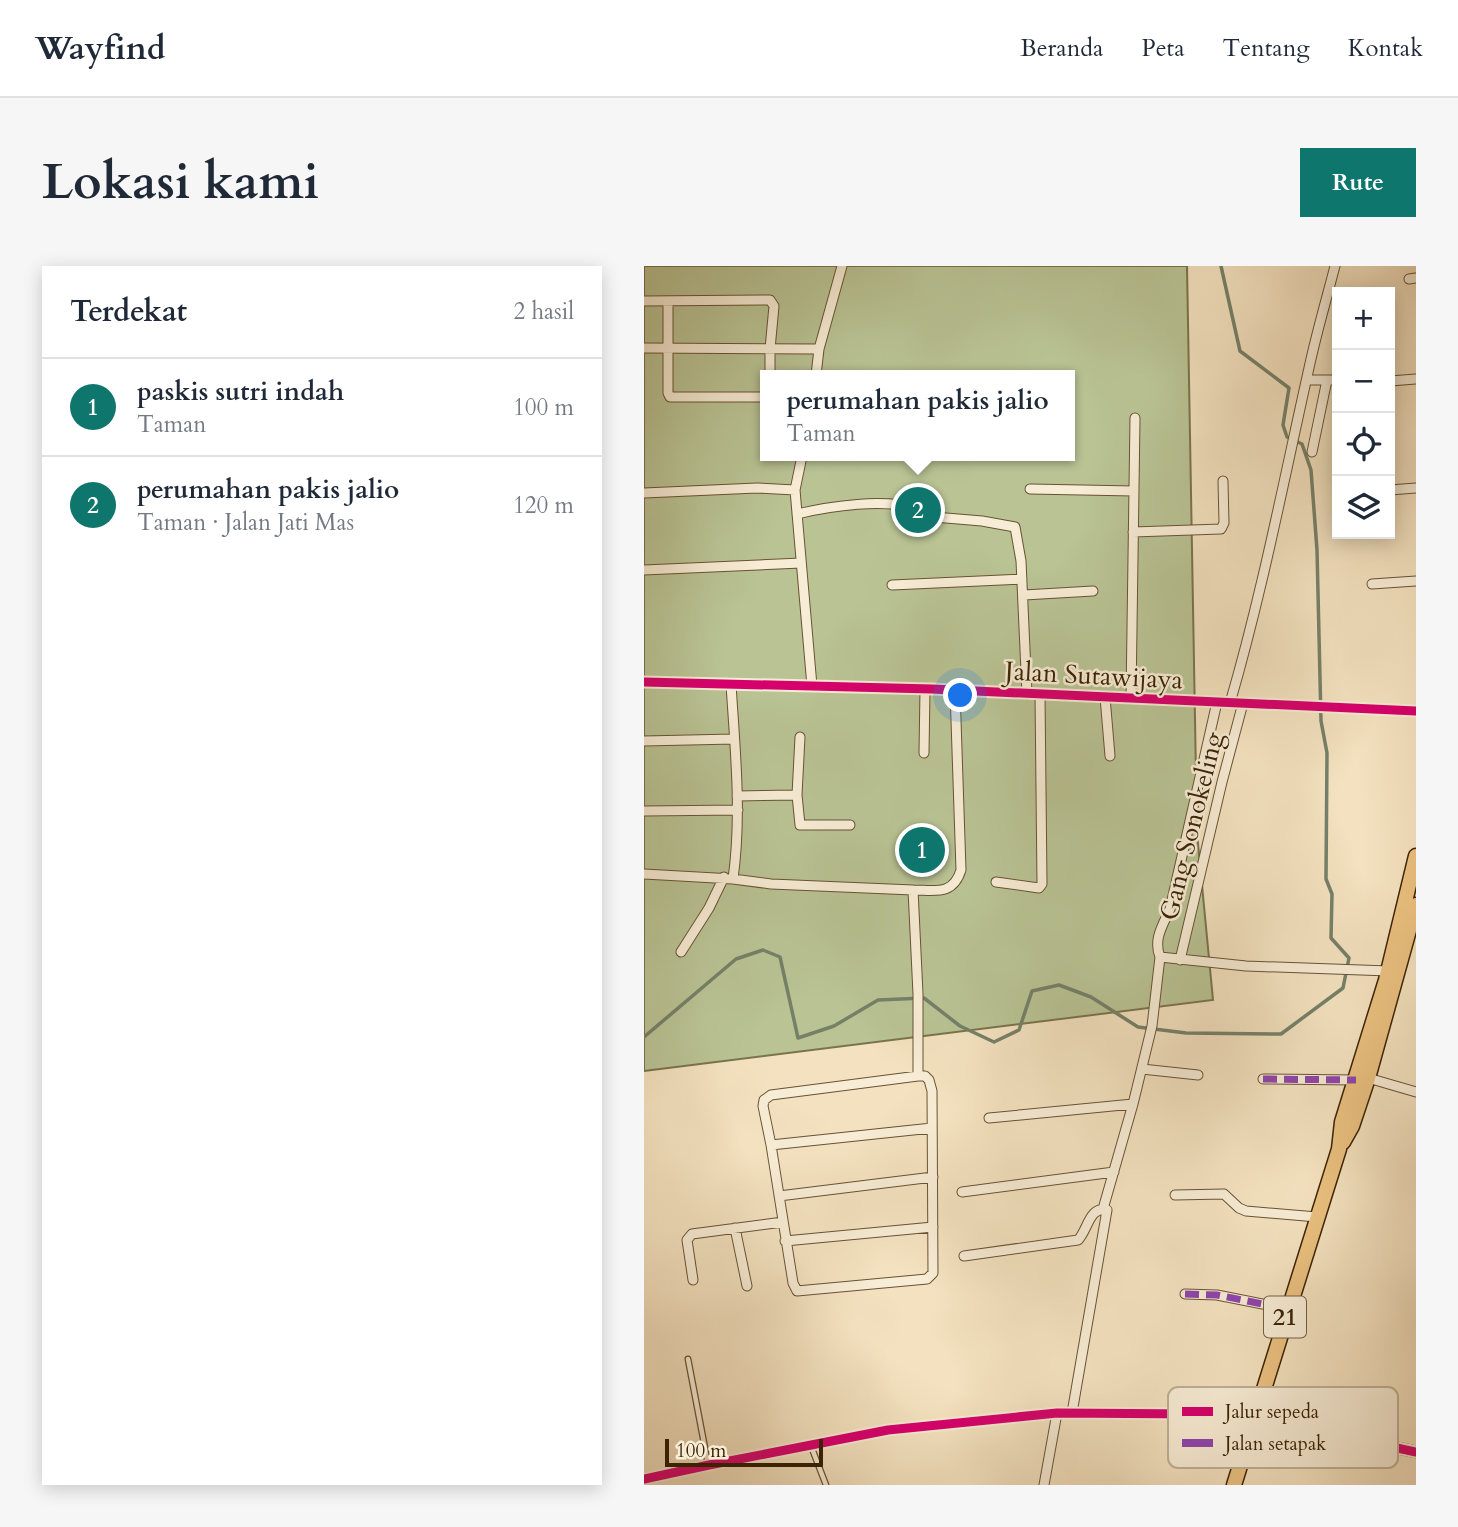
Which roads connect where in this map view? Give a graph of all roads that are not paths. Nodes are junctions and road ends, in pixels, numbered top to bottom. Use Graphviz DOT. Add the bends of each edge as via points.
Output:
graph roads {
  1 [pos="842,266"];
  2 [pos="1335,266"];
  3 [pos="644,301"];
  4 [pos="668,301"];
  5 [pos="644,348"];
  6 [pos="668,348"];
  7 [pos="770,349"];
  8 [pos="819,349"];
  9 [pos="770,370"];
  10 [pos="817,370"];
  11 [pos="1416,379"];
  12 [pos="1307,380"];
  13 [pos="1332,380"];
  14 [pos="1395,381"];
  15 [pos="760,397"];
  16 [pos="1135,418"];
  17 [pos="1312,452"];
  18 [pos="801,461"];
  19 [pos="1223,481"];
  20 [pos="1416,488"];
  21 [pos="1030,489"];
  22 [pos="795,490"];
  23 [pos="1395,490"];
  24 [pos="1134,491"];
  25 [pos="644,493"];
  26 [pos="797,513"];
  27 [pos="1133,532"];
  28 [pos="801,563"];
  29 [pos="644,570"];
  30 [pos="1022,579"];
  31 [pos="1416,581"];
  32 [pos="1372,584"];
  33 [pos="892,585"];
  34 [pos="1093,592"];
  35 [pos="1024,595"];
  36 [pos="644,682"];
  37 [pos="731,684"];
  38 [pos="812,686"];
  39 [pos="925,689"];
  40 [pos="955,690"];
  41 [pos="1027,694"];
  42 [pos="1040,694"];
  43 [pos="1105,697"];
  44 [pos="1131,698"];
  45 [pos="1217,702"];
  46 [pos="1230,703"];
  47 [pos="1243,703"];
  48 [pos="1416,710"];
  49 [pos="800,737"];
  50 [pos="734,738"];
  51 [pos="644,741"];
  52 [pos="924,753"];
  53 [pos="1110,757"];
  54 [pos="737,796"];
  55 [pos="797,796"];
  56 [pos="738,810"];
  57 [pos="644,811"];
  58 [pos="850,825"];
  59 [pos="1416,856"];
  60 [pos="644,874"];
  61 [pos="729,878"];
  62 [pos="996,882"];
  63 [pos="913,890"];
  64 [pos="1416,905"];
  65 [pos="681,952"];
  66 [pos="1160,957"];
  67 [pos="1180,960"];
  68 [pos="1389,971"];
  69 [pos="1142,1069"];
  70 [pos="1198,1075"];
  71 [pos="918,1076"];
  72 [pos="1263,1079"];
  73 [pos="1362,1079"];
  74 [pos="1416,1092"];
  75 [pos="1133,1104"];
  76 [pos="989,1118"];
  77 [pos="932,1128"];
  78 [pos="771,1145"];
  79 [pos="1114,1172"];
  80 [pos="933,1177"];
  81 [pos="962,1192"];
  82 [pos="1175,1195"];
  83 [pos="779,1196"];
  84 [pos="1103,1209"];
  85 [pos="1317,1217"];
  86 [pos="783,1223"];
  87 [pos="933,1227"];
  88 [pos="735,1228"];
  89 [pos="785,1241"];
  90 [pos="964,1256"];
  91 [pos="693,1280"];
  92 [pos="747,1286"];
  93 [pos="1185,1294"];
  94 [pos="1288,1309"];
  95 [pos="688,1359"];
  96 [pos="1264,1387"];
  97 [pos="1057,1413"];
  98 [pos="1072,1413"];
  99 [pos="1168,1413"];
  100 [pos="810,1445"];
  101 [pos="1398,1448"];
  102 [pos="1416,1452"];
  103 [pos="709,1465"];
  104 [pos="1239,1468"];
  105 [pos="644,1479"];
  106 [pos="827,1485"];
  107 [pos="1044,1485"];
  108 [pos="1234,1485"];
  1 -- 8 [label="street"];
  2 -- 12 [label="street"];
  3 -- 4 [label="street"];
  4 -- 6 [label="street"];
  4 -- 7 [label="street" via="771,300"];
  5 -- 6 [label="street"];
  6 -- 7 [label="street"];
  6 -- 15 [label="street" via="670,397"];
  7 -- 8 [label="street"];
  7 -- 9 [label="street"];
  8 -- 10 [label="street"];
  11 -- 14 [label="street"];
  12 -- 13 [label="street"];
  12 -- 46 [label="street"];
  13 -- 17 [label="street"];
  16 -- 24 [label="street"];
  18 -- 22 [label="street"];
  19 -- 27 [label="street" via="1221,529"];
  20 -- 23 [label="street"];
  21 -- 24 [label="street"];
  22 -- 25 [label="street"];
  22 -- 26 [label="street"];
  24 -- 27 [label="street"];
  26 -- 28 [label="street"];
  26 -- 30 [label="street" via="829,506 908,506 922,516 1012,526 1017,530"];
  27 -- 44 [label="street"];
  28 -- 29 [label="street"];
  28 -- 38 [label="street"];
  30 -- 33 [label="street"];
  30 -- 35 [label="street"];
  31 -- 32 [label="street"];
  34 -- 35 [label="street"];
  35 -- 41 [label="street"];
  36 -- 37 [label="street, Jalan Sutawijaya"];
  37 -- 38 [label="street, Jalan Sutawijaya"];
  37 -- 50 [label="street"];
  38 -- 39 [label="street, Jalan Sutawijaya"];
  39 -- 40 [label="street, Jalan Sutawijaya"];
  39 -- 52 [label="street"];
  40 -- 41 [label="street, Jalan Sutawijaya"];
  40 -- 63 [label="street" via="961,870 950,888"];
  41 -- 42 [label="street, Jalan Sutawijaya"];
  42 -- 43 [label="street, Jalan Sutawijaya"];
  42 -- 62 [label="street" via="1042,884 1039,888"];
  43 -- 44 [label="street, Jalan Sutawijaya"];
  43 -- 53 [label="street"];
  44 -- 45 [label="street, Jalan Sutawijaya"];
  45 -- 46 [label="street, Jalan Sutawijaya"];
  45 -- 66 [label="street" via="1170,909 1156,943"];
  46 -- 47 [label="street, Jalan Sutawijaya"];
  47 -- 48 [label="street, Jalan Sutawijaya"];
  47 -- 67 [label="street, Gang Sonokeling"];
  49 -- 55 [label="street"];
  50 -- 51 [label="street"];
  50 -- 54 [label="street"];
  54 -- 55 [label="street"];
  54 -- 56 [label="street"];
  55 -- 58 [label="street" via="800,825"];
  56 -- 57 [label="street"];
  56 -- 61 [label="street" via="737,852"];
  59 -- 68 [label="highway, 21"];
  60 -- 61 [label="street"];
  61 -- 63 [label="street"];
  61 -- 65 [label="street"];
  63 -- 71 [label="street"];
  64 -- 73 [label="highway, 21"];
  66 -- 67 [label="street"];
  66 -- 69 [label="street"];
  67 -- 68 [label="street"];
  68 -- 73 [label="highway, 21"];
  69 -- 70 [label="street"];
  69 -- 75 [label="street"];
  71 -- 77 [label="street" via="929,1080 932,1091"];
  71 -- 78 [label="street" via="766,1097 763,1106"];
  72 -- 73 [label="street"];
  73 -- 74 [label="street"];
  73 -- 85 [label="highway, 21" via="1342,1122 1339,1149"];
  75 -- 76 [label="street"];
  75 -- 79 [label="street"];
  77 -- 78 [label="street"];
  77 -- 80 [label="street"];
  78 -- 83 [label="street"];
  79 -- 81 [label="street"];
  79 -- 84 [label="street"];
  80 -- 83 [label="street"];
  80 -- 87 [label="street"];
  82 -- 85 [label="street" via="1223,1194 1246,1211"];
  83 -- 86 [label="street"];
  84 -- 90 [label="street" via="1095,1211 1078,1240"];
  84 -- 98 [label="street" via="1107,1214"];
  85 -- 94 [label="highway, 21"];
  86 -- 88 [label="street"];
  86 -- 89 [label="street"];
  87 -- 89 [label="street"];
  87 -- 89 [label="street" via="933,1273 927,1279 797,1291"];
  88 -- 91 [label="street" via="688,1236"];
  88 -- 92 [label="street"];
  93 -- 94 [label="street" via="1217,1295"];
  94 -- 96 [label="highway, 21"];
  95 -- 103 [label="lane"];
  97 -- 98 [label="street"];
  97 -- 100 [label="street" via="888,1430"];
  97 -- 107 [label="street"];
  98 -- 99 [label="street"];
  100 -- 103 [label="street"];
  100 -- 106 [label="lane"];
  101 -- 102 [label="street"];
  103 -- 105 [label="street"];
  104 -- 108 [label="highway, 21"];
}
